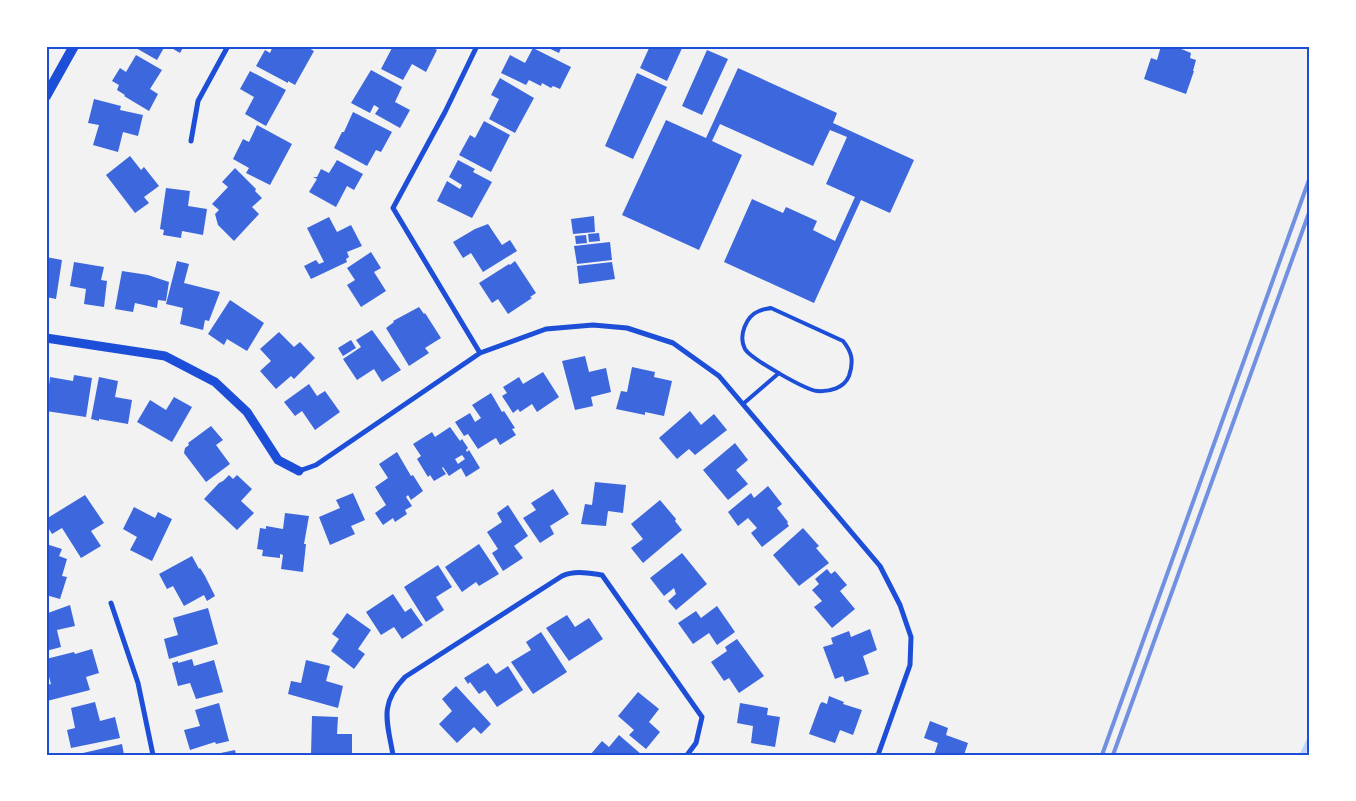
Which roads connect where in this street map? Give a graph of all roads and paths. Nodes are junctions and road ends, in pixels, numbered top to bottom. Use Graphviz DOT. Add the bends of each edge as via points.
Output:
graph roads {
  1 [pos="74,46"];
  2 [pos="228,46"];
  3 [pos="477,46"];
  4 [pos="46,96"];
  5 [pos="191,141"];
  6 [pos="46,338"];
  7 [pos="480,353"];
  8 [pos="780,373"];
  9 [pos="743,404"];
  10 [pos="298,471"];
  11 [pos="111,602"];
  12 [pos="153,755"];
  13 [pos="393,755"];
  14 [pos="687,755"];
  15 [pos="878,755"];
  1 -- 4 [label="main road"];
  2 -- 5 [label="street" via="198,101"];
  3 -- 7 [label="street" via="393,208"];
  6 -- 10 [label="street" via="165,356 215,382 247,412 278,460"];
  7 -- 9 [label="street" via="546,329 593,324 628,328 673,344 720,376"];
  7 -- 10 [label="street" via="316,466"];
  8 -- 8 [label="lane" via="816,391 835,391 848,379 852,367 850,350 843,340 771,308 759,311 748,318 742,338 745,350"];
  8 -- 9 [label="lane"];
  9 -- 15 [label="street" via="880,566 900,605 911,637 910,666"];
  11 -- 12 [label="street" via="138,683"];
  13 -- 14 [label="street" via="387,709 394,687 405,676 570,572 602,575 702,717 696,743"];
}
